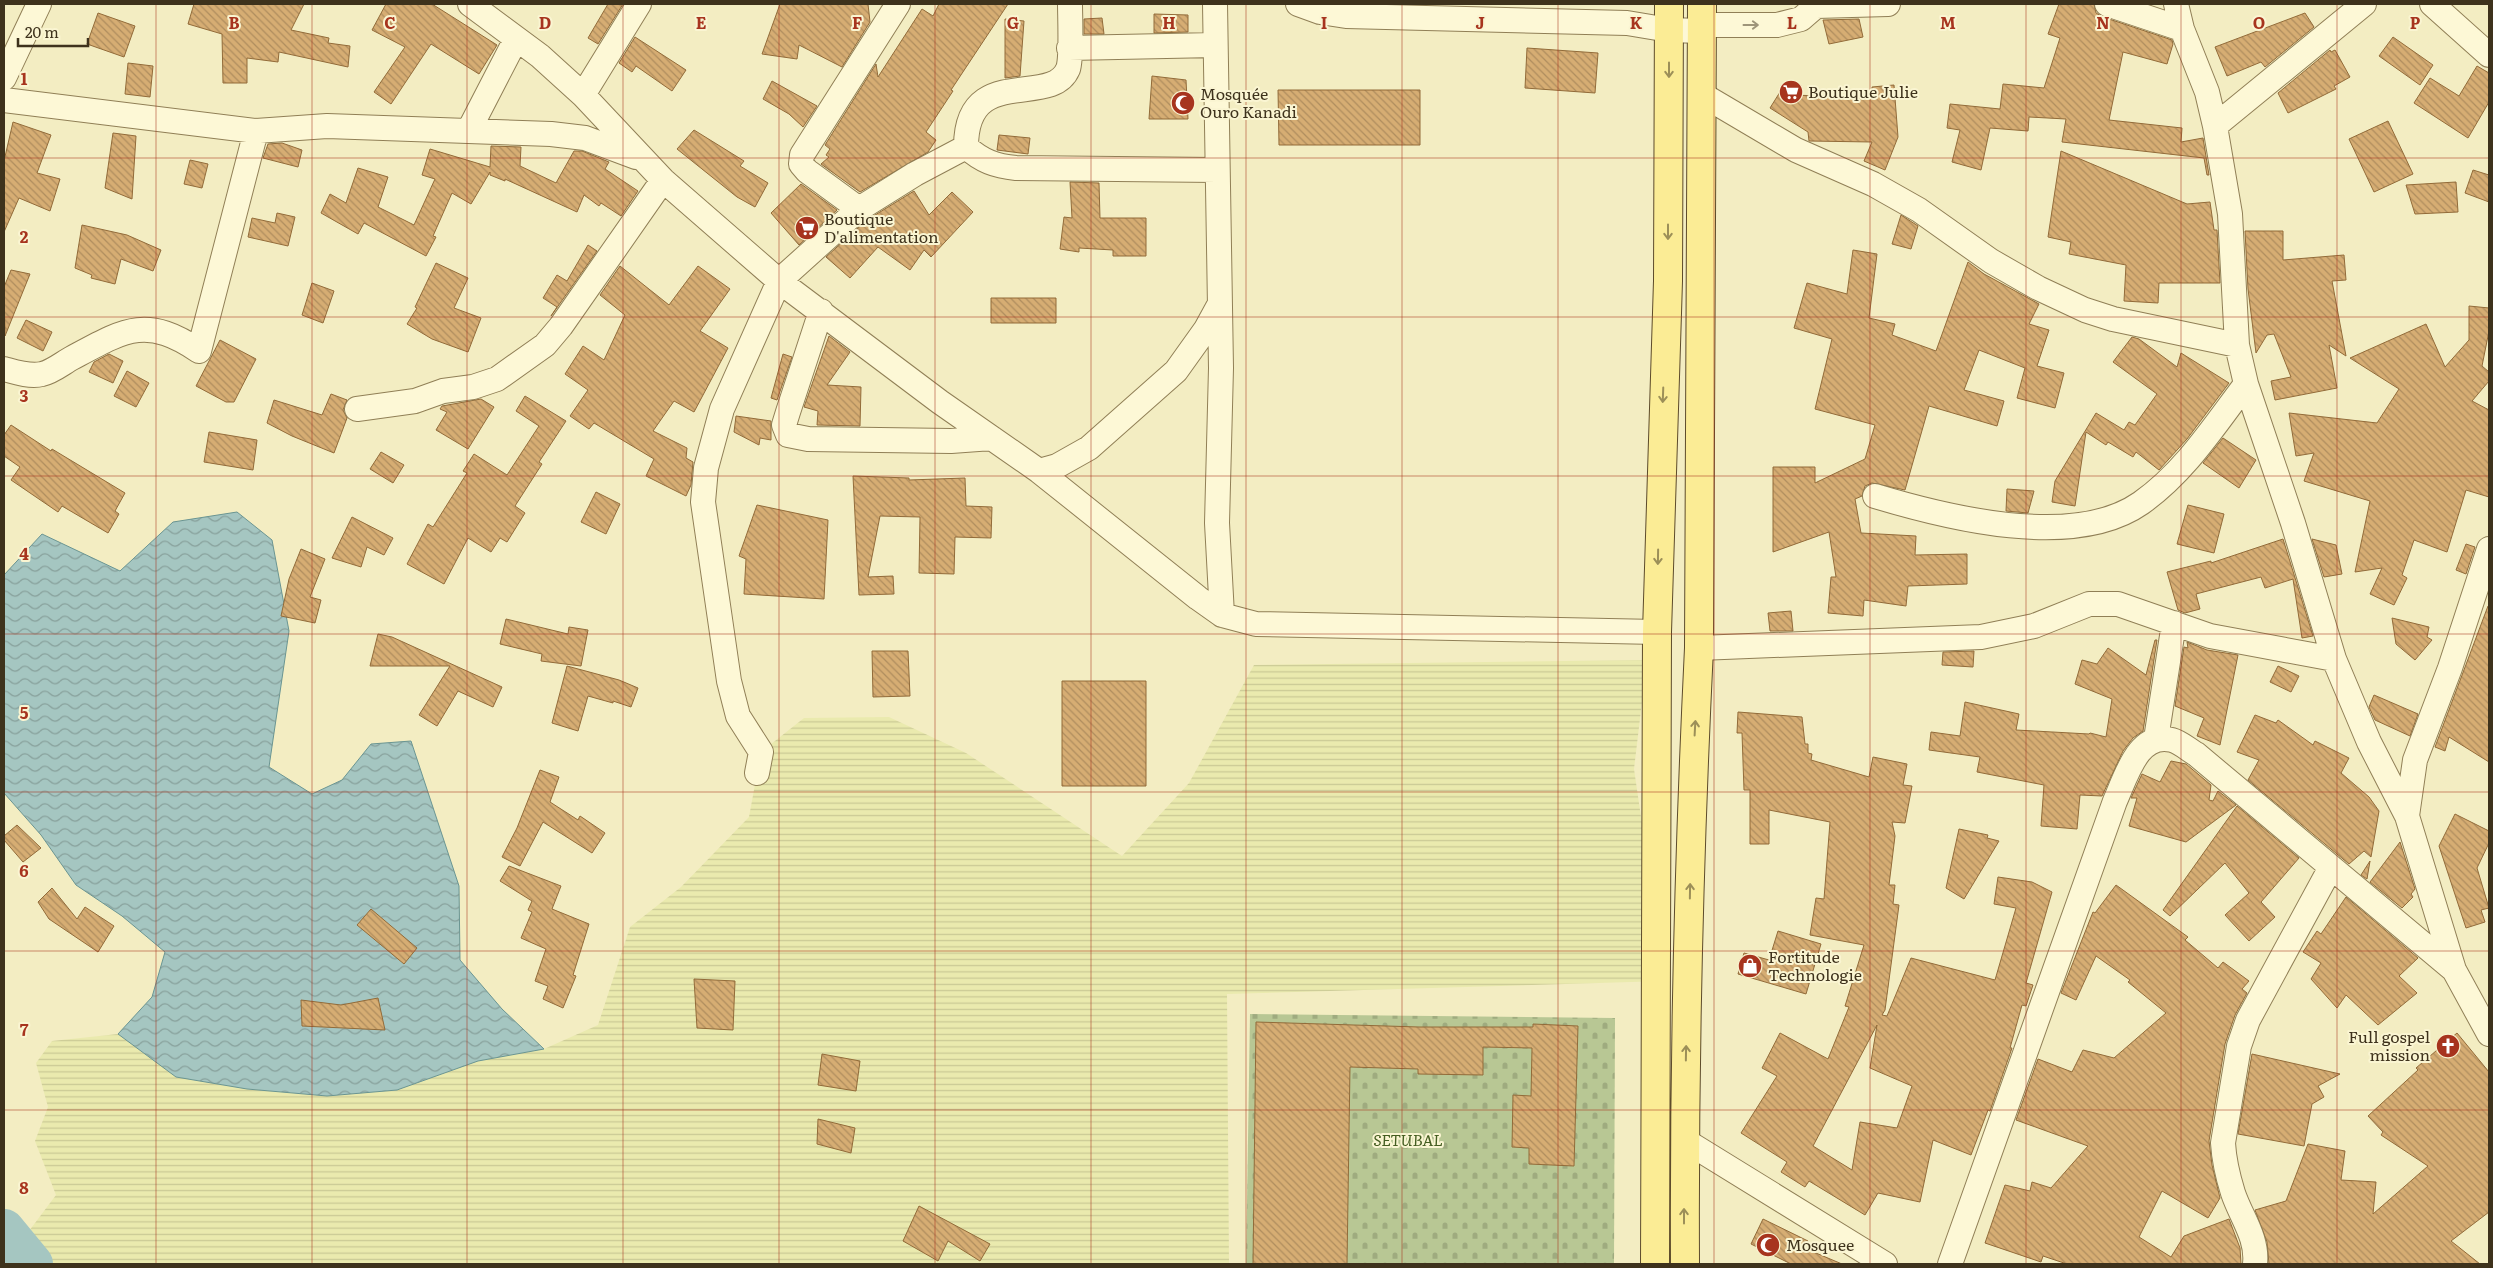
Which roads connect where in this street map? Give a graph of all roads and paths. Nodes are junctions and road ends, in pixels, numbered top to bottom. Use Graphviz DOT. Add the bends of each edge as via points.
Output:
graph roads {
  1 [pos="39,4"];
  2 [pos="470,4"];
  3 [pos="638,4"];
  4 [pos="898,4"];
  5 [pos="1070,4"];
  6 [pos="1215,4"];
  7 [pos="1298,4"];
  8 [pos="1888,4"];
  9 [pos="2107,4"];
  10 [pos="2176,4"];
  11 [pos="2364,4"];
  12 [pos="2432,4"];
  13 [pos="1814,5"];
  14 [pos="1669,17"];
  15 [pos="1702,20"];
  16 [pos="2182,29"];
  17 [pos="516,39"];
  18 [pos="1215,45"];
  19 [pos="1069,48"];
  20 [pos="2489,55"];
  21 [pos="4,78"];
  22 [pos="1701,94"];
  23 [pos="583,95"];
  24 [pos="4,100"];
  25 [pos="2215,126"];
  26 [pos="469,130"];
  27 [pos="256,131"];
  28 [pos="966,146"];
  29 [pos="641,159"];
  30 [pos="1217,170"];
  31 [pos="663,180"];
  32 [pos="859,209"];
  33 [pos="779,282"];
  34 [pos="1218,305"];
  35 [pos="821,311"];
  36 [pos="2237,345"];
  37 [pos="4,369"];
  38 [pos="2246,384"];
  39 [pos="357,409"];
  40 [pos="992,438"];
  41 [pos="1039,471"];
  42 [pos="1875,496"];
  43 [pos="2488,555"];
  44 [pos="1222,615"];
  45 [pos="2174,623"];
  46 [pos="1657,632"];
  47 [pos="1699,648"];
  48 [pos="2334,659"];
  49 [pos="2156,739"];
  50 [pos="757,773"];
  51 [pos="2407,816"];
  52 [pos="2331,867"];
  53 [pos="2454,970"];
  54 [pos="2489,1034"];
  55 [pos="1684,1140"];
  56 [pos="1655,1264"];
  57 [pos="1684,1264"];
  58 [pos="1885,1264"];
  59 [pos="1950,1264"];
  60 [pos="2255,1264"];
  1 -- 21 [label="street"];
  2 -- 17 [label="street"];
  3 -- 23 [label="street"];
  4 -- 32 [label="street" via="802,155 801,164 807,171"];
  5 -- 19 [label="street"];
  6 -- 18 [label="street"];
  7 -- 14 [label="street" via="1346,16 1627,23"];
  8 -- 13 [label="street"];
  9 -- 16 [label="street"];
  10 -- 16 [label="street"];
  11 -- 25 [label="street"];
  12 -- 20 [label="street"];
  15 -- 13 [label="street, one-way" via="1777,25 1801,19"];
  14 -- 15 [label="street"];
  14 -- 46 [label="main road, one-way" via="1668,281"];
  15 -- 22 [label="main road"];
  16 -- 25 [label="street" via="2207,92"];
  17 -- 23 [label="street"];
  17 -- 26 [label="street"];
  18 -- 19 [label="street"];
  18 -- 30 [label="street"];
  19 -- 28 [label="street" via="1069,67 1062,78 1049,85 1007,90 987,98 966,126"];
  22 -- 36 [label="street" via="1796,150 1873,184 1919,210 1992,261 2038,288 2113,319"];
  22 -- 47 [label="main road"];
  23 -- 29 [label="street"];
  24 -- 27 [label="street"];
  25 -- 36 [label="street" via="2230,214"];
  26 -- 27 [label="street" via="327,126"];
  26 -- 29 [label="street" via="585,138"];
  27 -- 37 [label="street" via="199,351 181,339 154,329 116,335 42,374"];
  28 -- 30 [label="street" via="979,158 996,166 1016,168"];
  28 -- 32 [label="street"];
  29 -- 31 [label="street"];
  30 -- 34 [label="street"];
  31 -- 33 [label="street"];
  31 -- 39 [label="street" via="545,345 496,379 415,401"];
  32 -- 33 [label="street"];
  33 -- 35 [label="street"];
  33 -- 50 [label="street" via="722,409 706,468 703,502 729,681 738,716 760,752"];
  34 -- 41 [label="street" via="1201,337 1176,371 1089,448 1064,463"];
  34 -- 44 [label="street" via="1221,368 1217,522"];
  35 -- 40 [label="street"];
  35 -- 40 [label="street" via="784,425 788,436 951,441"];
  36 -- 38 [label="street"];
  38 -- 42 [label="street" via="2170,480 2140,504 2116,516 2088,524 2057,527 1984,523"];
  38 -- 48 [label="street"];
  40 -- 41 [label="street"];
  41 -- 44 [label="street"];
  43 -- 51 [label="street" via="2416,760"];
  44 -- 46 [label="street" via="1256,624"];
  45 -- 47 [label="street" via="2118,604 2103,603 2071,610 2034,626 1981,637"];
  45 -- 48 [label="street" via="2210,636"];
  45 -- 49 [label="street"];
  46 -- 56 [label="main road"];
  55 -- 47 [label="main road, one-way"];
  48 -- 51 [label="street" via="2369,742"];
  49 -- 52 [label="street" via="2174,740 2196,754"];
  49 -- 59 [label="street" via="2134,759 2115,801"];
  51 -- 53 [label="street"];
  52 -- 53 [label="street"];
  52 -- 60 [label="street" via="2248,1020 2239,1046 2223,1143 2224,1158 2233,1194 2251,1233"];
  53 -- 54 [label="street"];
  57 -- 55 [label="main road, one-way"];
  55 -- 58 [label="street"];
}
